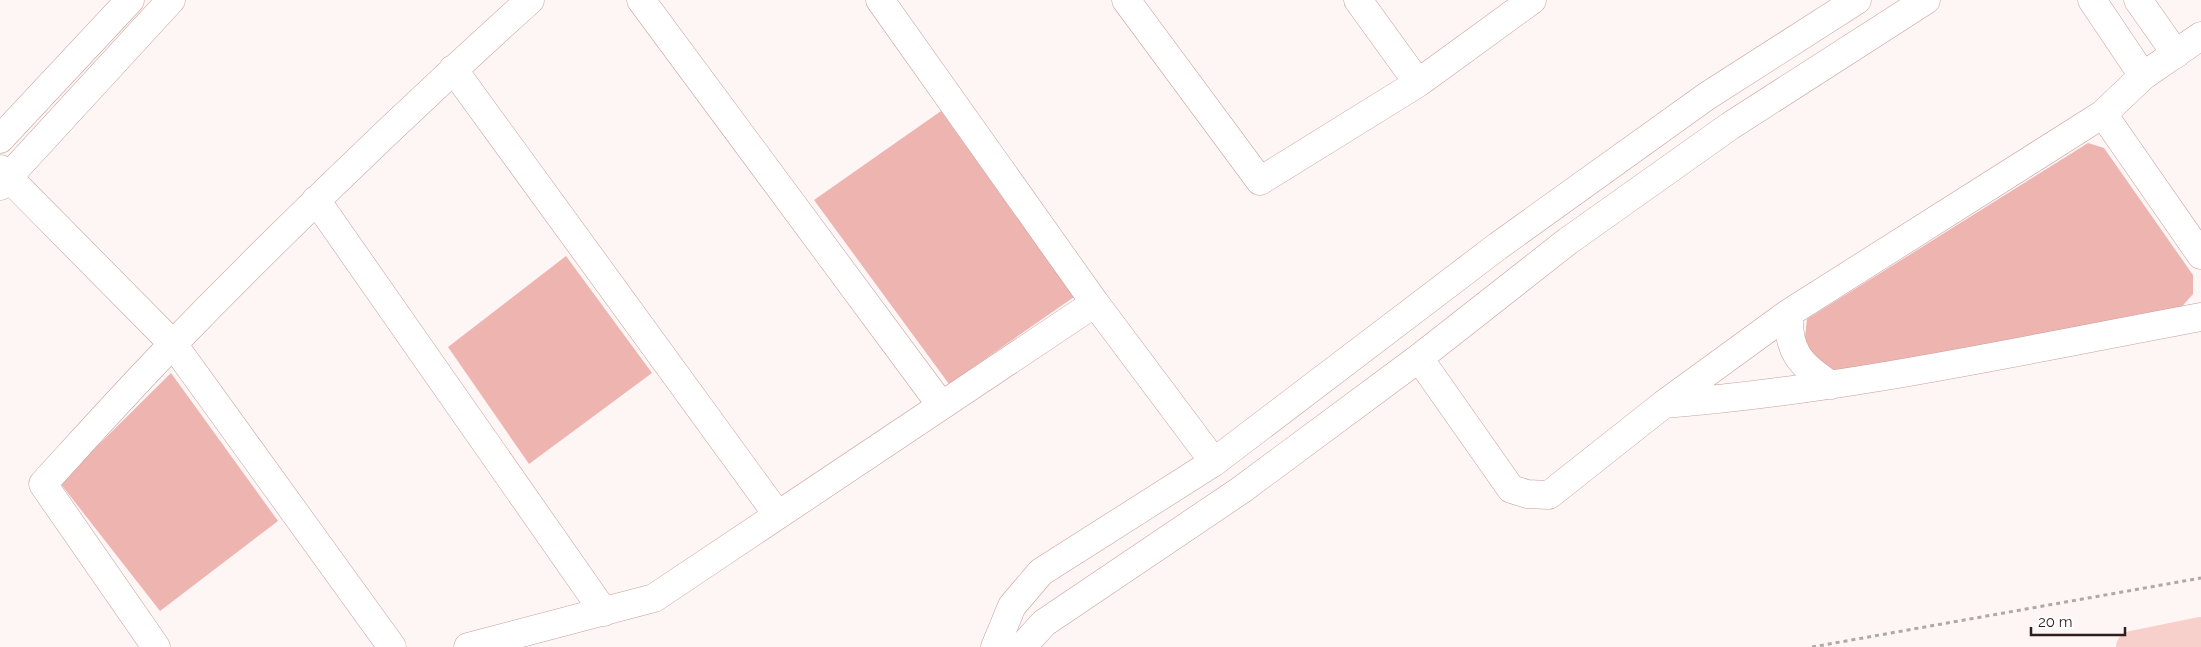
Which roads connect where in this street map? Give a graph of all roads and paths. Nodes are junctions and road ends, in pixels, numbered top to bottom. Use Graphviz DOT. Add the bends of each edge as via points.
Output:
graph roads {
  1 [pos="130,0"];
  2 [pos="171,0"];
  3 [pos="530,0"];
  4 [pos="641,0"];
  5 [pos="880,0"];
  6 [pos="1126,0"];
  7 [pos="1358,0"];
  8 [pos="1532,0"];
  9 [pos="1857,0"];
  10 [pos="1926,0"];
  11 [pos="2092,0"];
  12 [pos="2138,0"];
  13 [pos="2201,36"];
  14 [pos="2176,54"];
  15 [pos="453,69"];
  16 [pos="2143,76"];
  17 [pos="1418,83"];
  18 [pos="2103,114"];
  19 [pos="0,139"];
  20 [pos="3,178"];
  21 [pos="316,200"];
  22 [pos="2201,255"];
  23 [pos="1095,303"];
  24 [pos="1789,313"];
  25 [pos="2201,317"];
  26 [pos="173,344"];
  27 [pos="1419,358"];
  28 [pos="1830,385"];
  29 [pos="1664,404"];
  30 [pos="941,405"];
  31 [pos="1214,462"];
  32 [pos="777,514"];
  33 [pos="2201,578"];
  34 [pos="604,612"];
  35 [pos="156,647"];
  36 [pos="392,647"];
  37 [pos="468,647"];
  38 [pos="994,647"];
  39 [pos="1022,647"];
  40 [pos="1812,647"];
  1 -- 19 [label="street"];
  2 -- 20 [label="street"];
  3 -- 15 [label="street"];
  4 -- 30 [label="street"];
  5 -- 23 [label="street"];
  6 -- 17 [label="street" via="1260,181"];
  7 -- 17 [label="street"];
  8 -- 17 [label="street"];
  9 -- 31 [label="street" via="1708,96 1498,246"];
  10 -- 27 [label="street" via="1714,138 1568,241"];
  11 -- 16 [label="street"];
  12 -- 14 [label="street"];
  13 -- 14 [label="street"];
  14 -- 16 [label="street"];
  15 -- 21 [label="street"];
  15 -- 32 [label="street"];
  16 -- 18 [label="street"];
  18 -- 22 [label="street"];
  18 -- 24 [label="street"];
  20 -- 26 [label="street"];
  21 -- 26 [label="street"];
  21 -- 34 [label="street"];
  23 -- 30 [label="street"];
  23 -- 31 [label="street"];
  24 -- 28 [label="street" via="1788,335 1798,356 1809,371"];
  24 -- 29 [label="street"];
  25 -- 28 [label="street"];
  26 -- 35 [label="street" via="43,484"];
  26 -- 36 [label="street"];
  27 -- 29 [label="street" via="1511,489 1527,494 1549,495"];
  27 -- 39 [label="street" via="1241,490 1044,624"];
  28 -- 29 [label="street"];
  30 -- 32 [label="street"];
  31 -- 38 [label="street" via="1041,572 1012,606"];
  32 -- 34 [label="street" via="654,598"];
  33 -- 40 [label="path"];
  34 -- 37 [label="street"];
}
